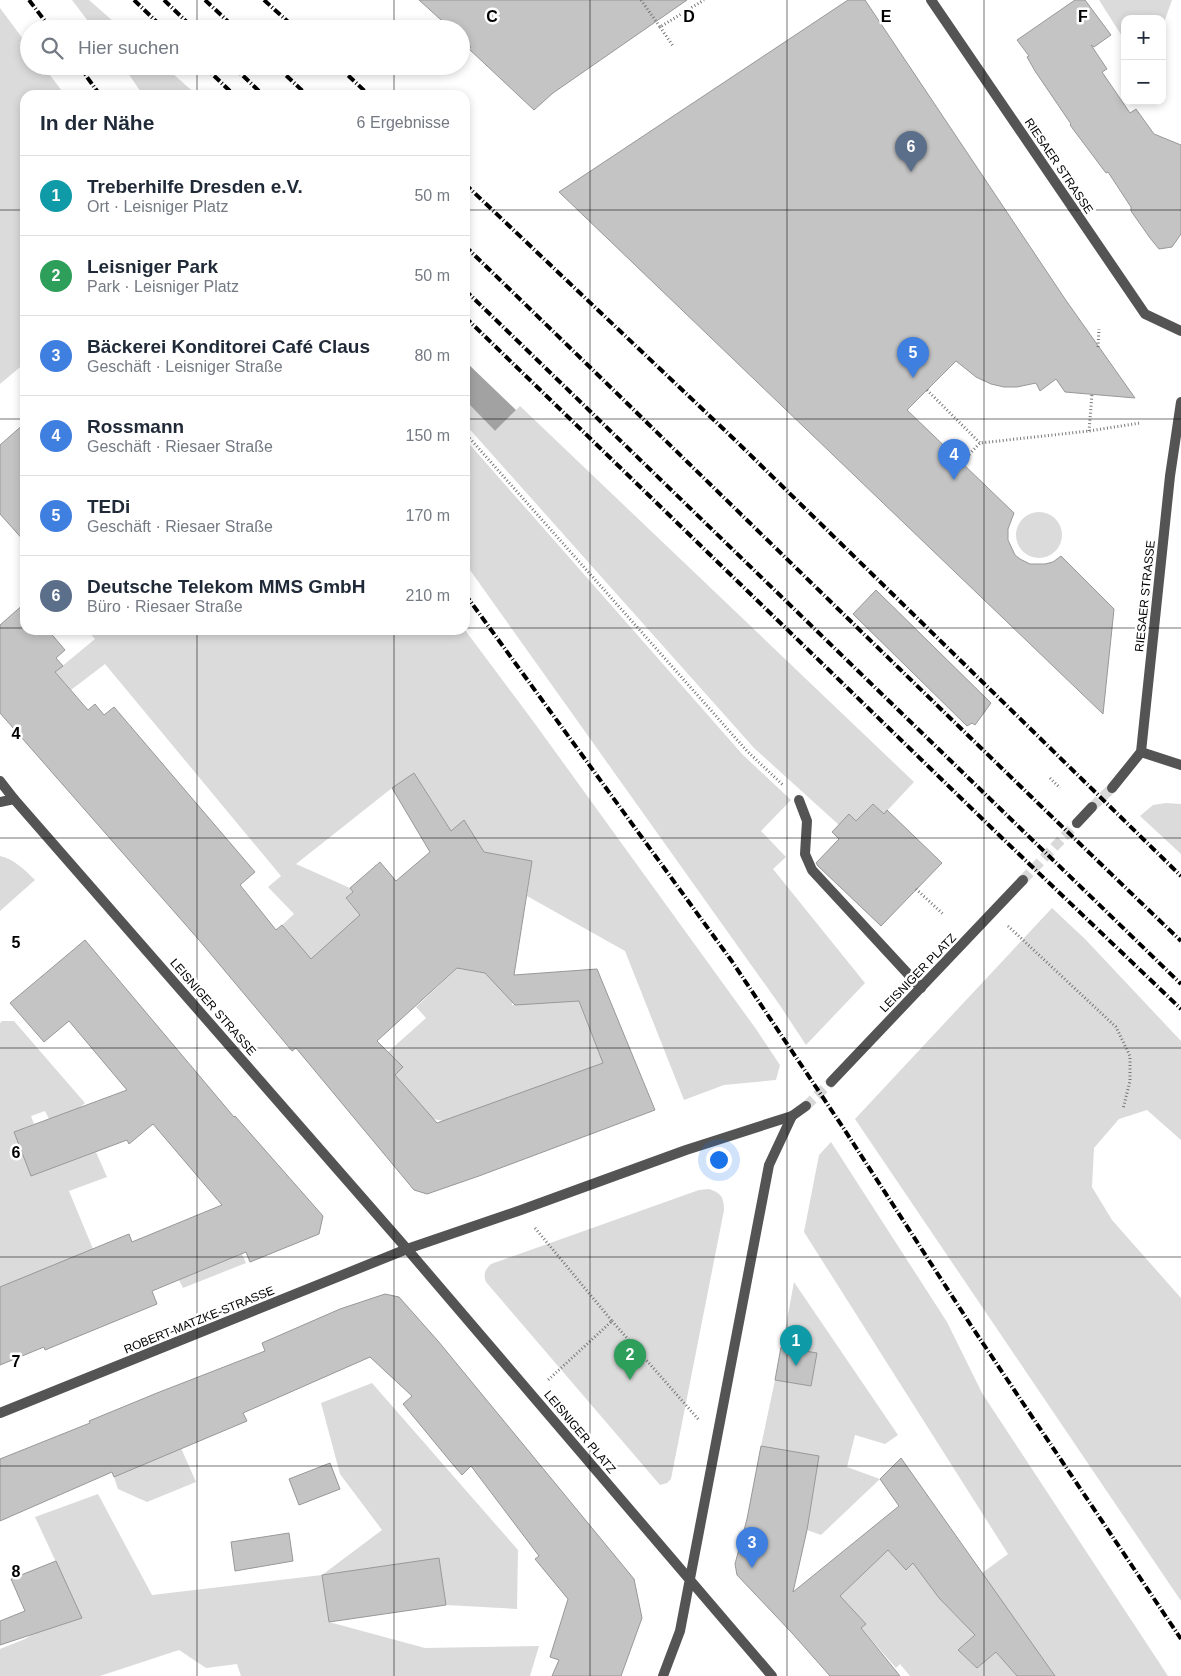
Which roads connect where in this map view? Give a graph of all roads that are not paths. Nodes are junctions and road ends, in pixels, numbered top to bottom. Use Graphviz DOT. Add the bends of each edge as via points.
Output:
graph roads {
  1 [pos="930,0"];
  2 [pos="1181,331"];
  3 [pos="1181,402"];
  4 [pos="1176,468"];
  5 [pos="1141,752"];
  6 [pos="1181,765"];
  7 [pos="0,781"];
  8 [pos="1112,788"];
  9 [pos="14,799"];
  10 [pos="799,800"];
  11 [pos="0,802"];
  12 [pos="1092,807"];
  13 [pos="1077,823"];
  14 [pos="1023,880"];
  15 [pos="921,988"];
  16 [pos="831,1082"];
  17 [pos="806,1106"];
  18 [pos="792,1116"];
  19 [pos="408,1248"];
  20 [pos="0,1413"];
  21 [pos="690,1579"];
  22 [pos="663,1676"];
  23 [pos="772,1676"];
  1 -- 2 [label="street, RIESAER STRASSE" via="1145,314"];
  3 -- 4 [label="street, RIESAER STRASSE"];
  4 -- 5 [label="street, RIESAER STRASSE"];
  5 -- 6 [label="street"];
  5 -- 8 [label="street"];
  7 -- 9 [label="street, LEISNIGER STRASSE"];
  9 -- 11 [label="street"];
  9 -- 19 [label="street, LEISNIGER STRASSE"];
  10 -- 15 [label="street" via="807,821 805,854 812,870"];
  12 -- 13 [label="street"];
  14 -- 15 [label="street, LEISNIGER PLATZ"];
  15 -- 16 [label="street, LEISNIGER PLATZ"];
  17 -- 18 [label="street"];
  18 -- 19 [label="street"];
  18 -- 21 [label="street" via="769,1165"];
  19 -- 20 [label="street, ROBERT-MATZKE-STRASSE"];
  19 -- 21 [label="street, LEISNIGER PLATZ"];
  21 -- 22 [label="street" via="680,1631"];
  21 -- 23 [label="street"];
}
